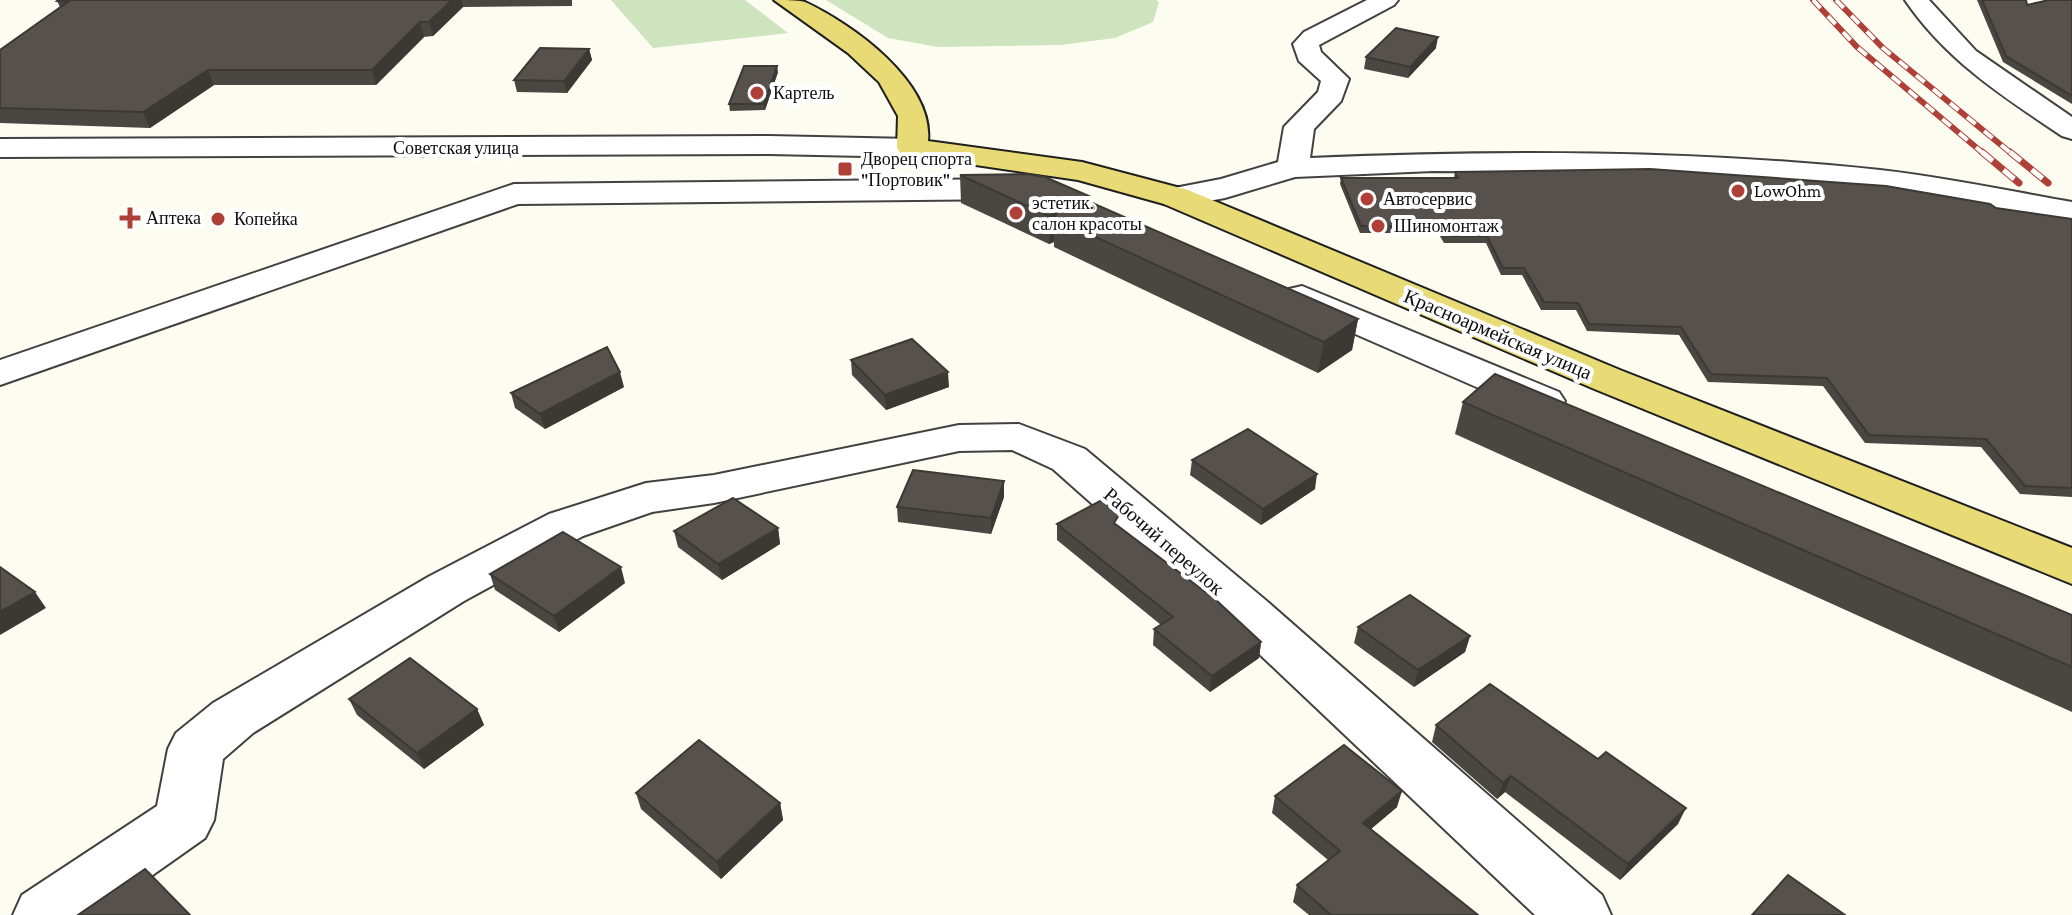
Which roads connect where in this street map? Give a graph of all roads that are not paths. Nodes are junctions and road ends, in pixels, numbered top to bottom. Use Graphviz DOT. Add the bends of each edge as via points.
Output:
graph roads {
  1 [pos="786,0"];
  2 [pos="1386,0"];
  3 [pos="1917,0"];
  4 [pos="2072,130"];
  5 [pos="0,148"];
  6 [pos="912,148"];
  7 [pos="1293,168"];
  8 [pos="1176,197"];
  9 [pos="1106,211"];
  10 [pos="2072,212"];
  11 [pos="1278,286"];
  12 [pos="1478,325"];
  13 [pos="1435,355"];
  14 [pos="0,373"];
  15 [pos="1580,416"];
  16 [pos="2072,567"];
  17 [pos="45,915"];
  18 [pos="1579,915"];
  1 -- 6 [label="main road" via="880,66 912,113"];
  2 -- 7 [label="street" via="1306,44 1308,55 1335,79 1331,95 1299,127"];
  3 -- 4 [label="street" via="1933,27 2005,88"];
  5 -- 6 [label="street, Советская улица"];
  6 -- 8 [label="main road, Красноармейская улица" via="1082,171"];
  7 -- 8 [label="street"];
  7 -- 10 [label="street" via="1433,162 1741,168 1883,180"];
  8 -- 12 [label="main road, Красноармейская улица"];
  9 -- 14 [label="street" via="1040,189 514,194"];
  11 -- 13 [label="street"];
  12 -- 13 [label="street"];
  12 -- 16 [label="main road, Красноармейская улица"];
  13 -- 15 [label="street"];
  17 -- 18 [label="street, Рабочий переулок" via="184,820 196,749 233,718 446,589 566,525 646,498 959,438 1019,437 1069,459 1251,616"];
}
